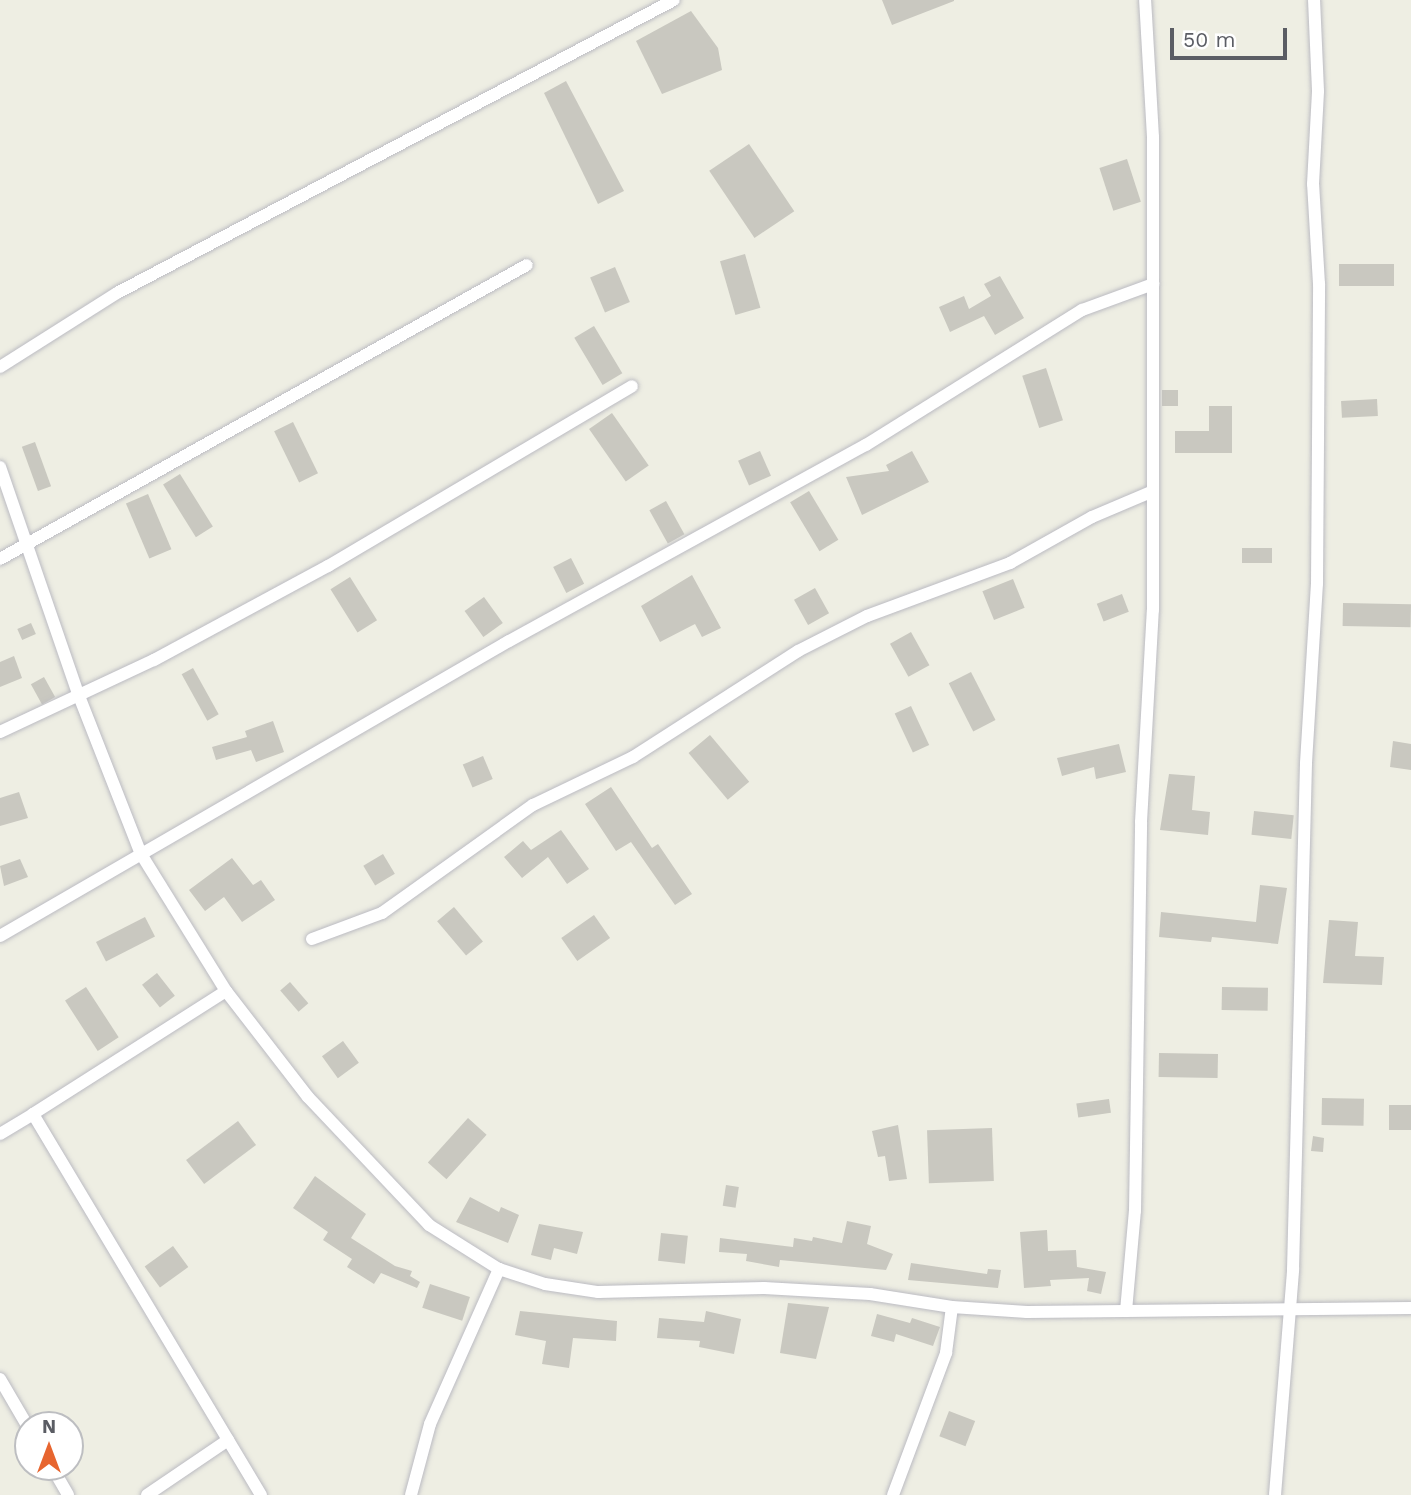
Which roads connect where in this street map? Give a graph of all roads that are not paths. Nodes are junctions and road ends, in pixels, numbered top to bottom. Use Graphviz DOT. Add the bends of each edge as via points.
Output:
graph roads {
  1 [pos="674,0"];
  2 [pos="1145,0"];
  3 [pos="1314,0"];
  4 [pos="527,264"];
  5 [pos="1153,284"];
  6 [pos="0,367"];
  7 [pos="632,386"];
  8 [pos="0,467"];
  9 [pos="1151,492"];
  10 [pos="29,546"];
  11 [pos="0,559"];
  12 [pos="79,696"];
  13 [pos="0,732"];
  14 [pos="141,854"];
  15 [pos="0,936"];
  16 [pos="312,939"];
  17 [pos="226,991"];
  18 [pos="33,1114"];
  19 [pos="0,1134"];
  20 [pos="499,1269"];
  21 [pos="952,1307"];
  22 [pos="1411,1308"];
  23 [pos="1126,1311"];
  24 [pos="1290,1311"];
  25 [pos="0,1379"];
  26 [pos="19,1411"];
  27 [pos="228,1440"];
  28 [pos="147,1495"];
  29 [pos="261,1495"];
  30 [pos="411,1495"];
  31 [pos="892,1495"];
  32 [pos="1275,1495"];
  1 -- 6 [label="street" via="117,293"];
  2 -- 5 [label="street" via="1153,137"];
  3 -- 24 [label="street" via="1318,91 1313,184 1319,284 1317,584 1306,763"];
  4 -- 10 [label="street" via="167,463"];
  5 -- 9 [label="street"];
  5 -- 14 [label="street" via="1082,310 866,445 509,642"];
  7 -- 12 [label="street" via="328,566"];
  8 -- 10 [label="street"];
  9 -- 16 [label="street" via="1081,523 1010,563 867,616 798,651 633,757 533,805 382,914"];
  9 -- 23 [label="street" via="1153,610 1139,889 1135,1211"];
  10 -- 11 [label="street"];
  10 -- 12 [label="street"];
  12 -- 13 [label="street"];
  12 -- 14 [label="street"];
  14 -- 15 [label="street"];
  14 -- 17 [label="street"];
  17 -- 18 [label="street"];
  17 -- 20 [label="street" via="308,1097 429,1225"];
  18 -- 19 [label="street"];
  18 -- 27 [label="street"];
  20 -- 21 [label="street" via="545,1284 598,1292 764,1288 870,1293"];
  20 -- 30 [label="street" via="430,1424"];
  21 -- 23 [label="street"];
  21 -- 31 [label="street" via="946,1353"];
  22 -- 24 [label="street"];
  23 -- 24 [label="street"];
  24 -- 32 [label="street"];
  25 -- 26 [label="street"];
  27 -- 28 [label="street"];
  27 -- 29 [label="street"];
}
